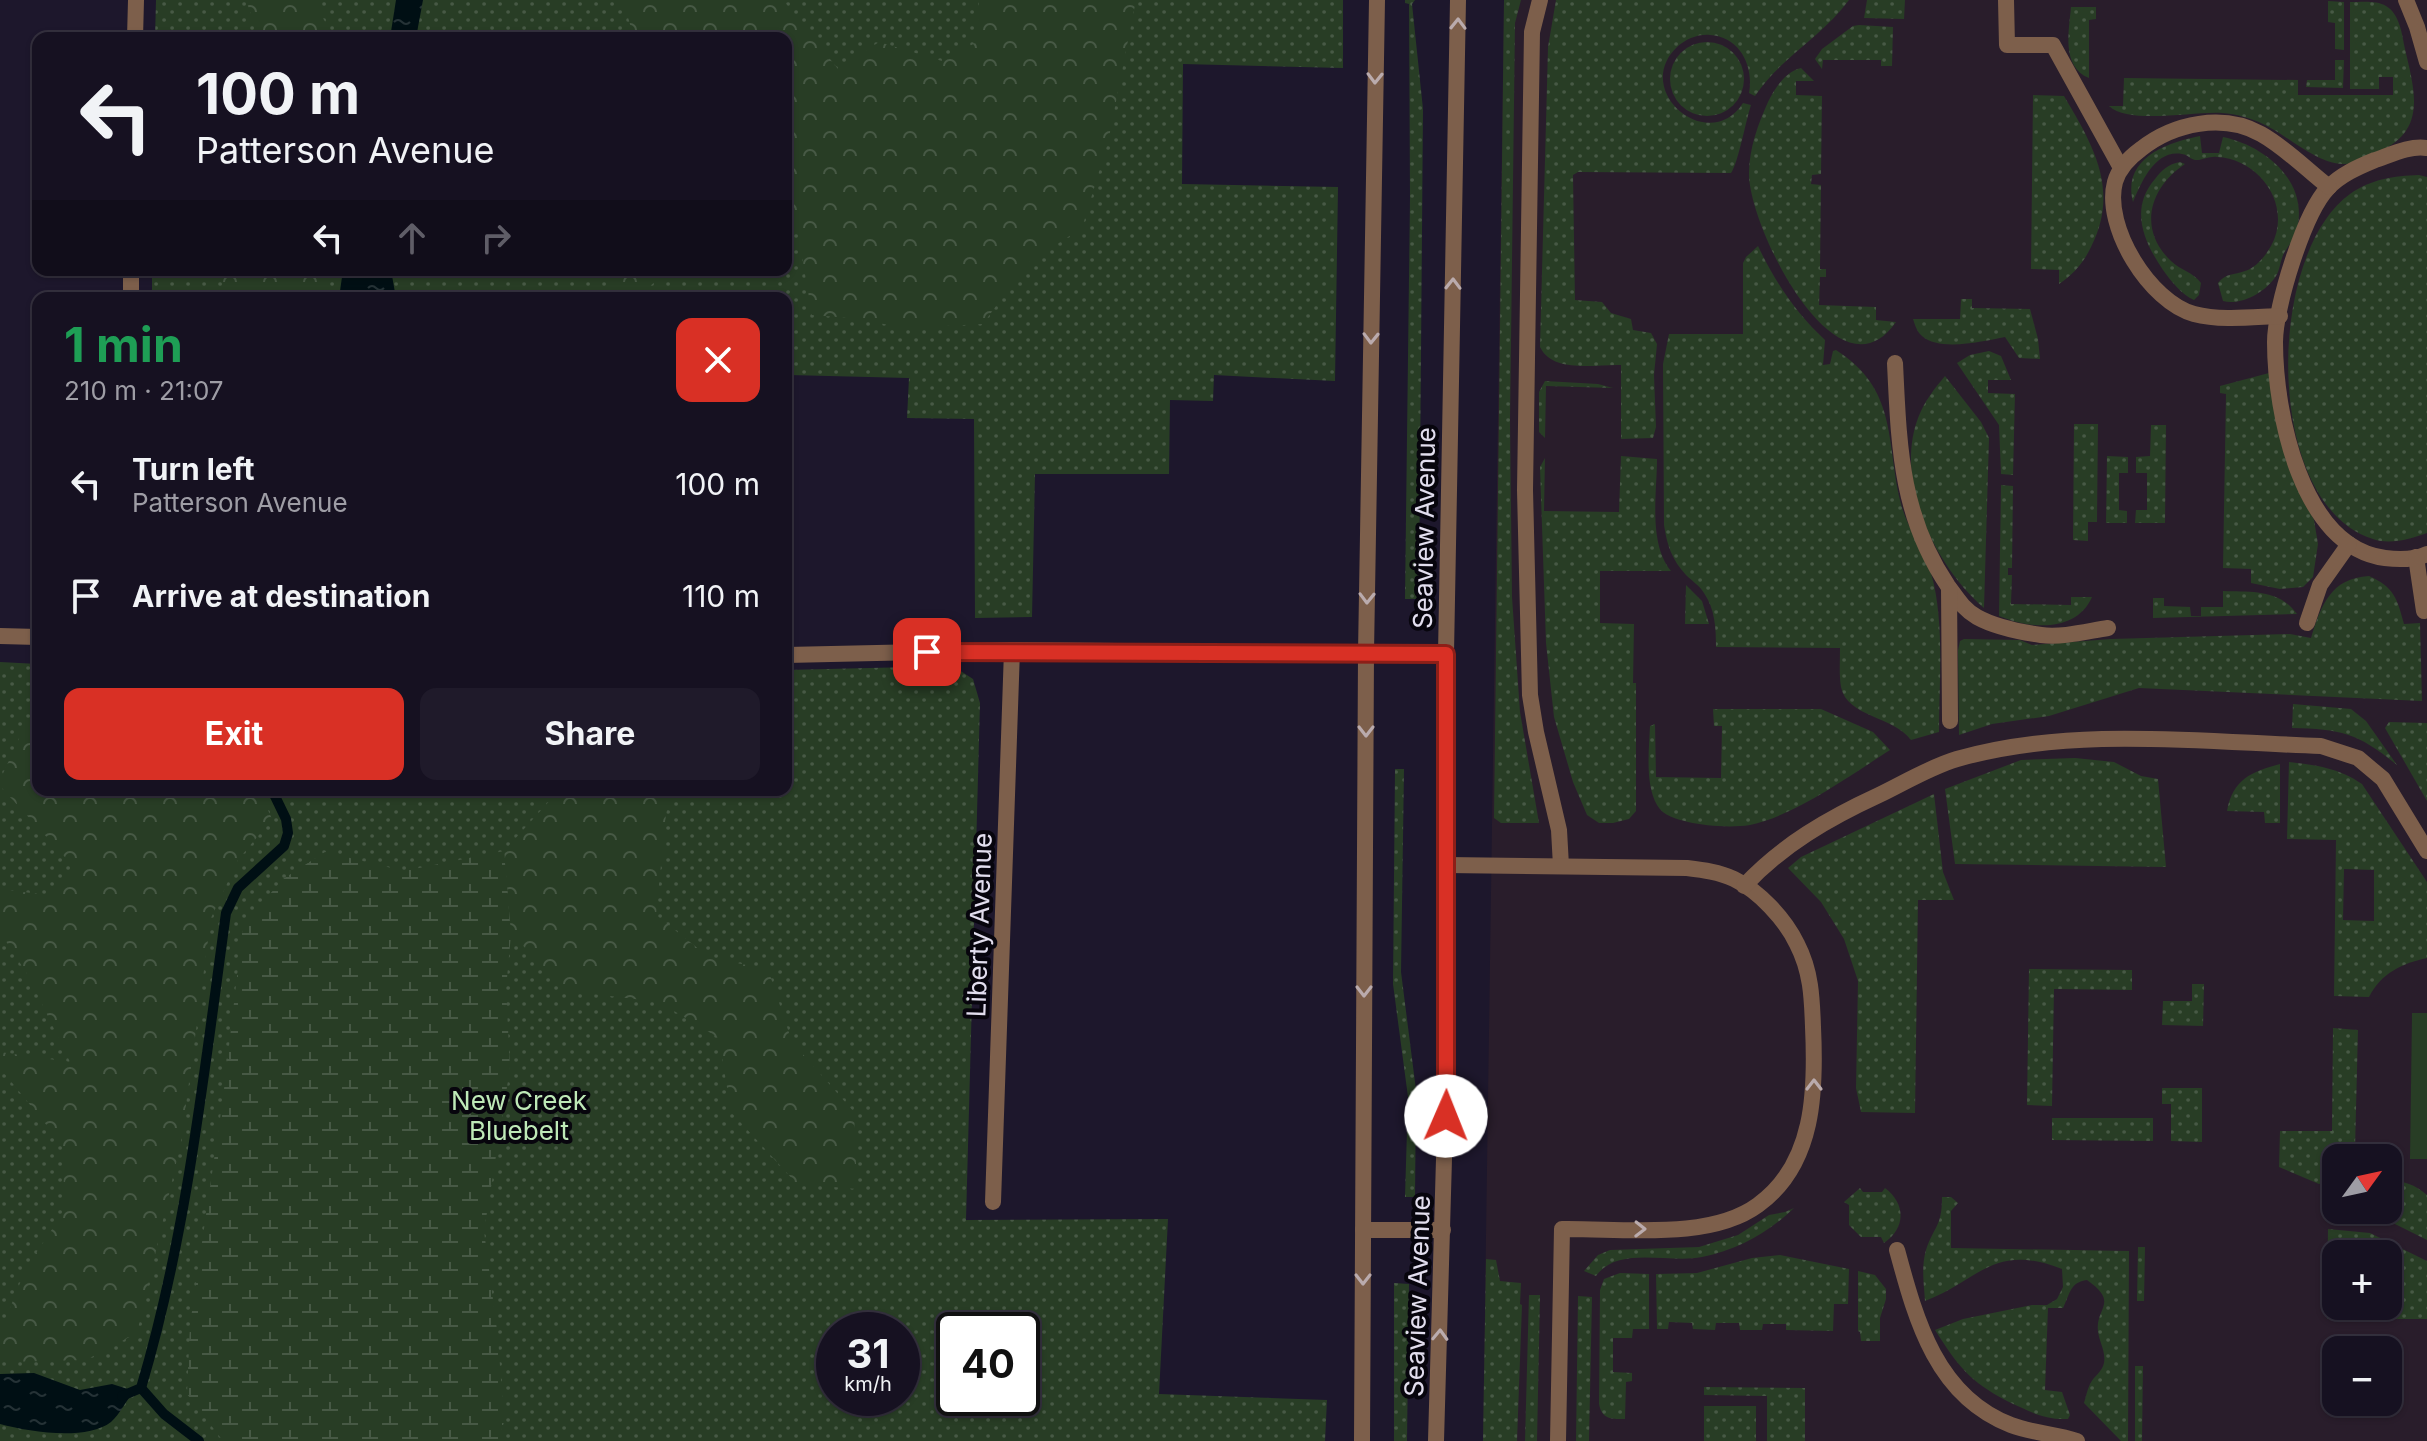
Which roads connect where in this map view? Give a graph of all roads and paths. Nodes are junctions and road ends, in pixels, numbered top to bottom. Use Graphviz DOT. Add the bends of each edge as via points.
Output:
graph roads {
  1 [pos="136,0"];
  2 [pos="1377,0"];
  3 [pos="1458,0"];
  4 [pos="1540,0"];
  5 [pos="2006,0"];
  6 [pos="2406,0"];
  7 [pos="135,32"];
  8 [pos="2427,62"];
  9 [pos="2427,148"];
  10 [pos="2121,168"];
  11 [pos="2329,187"];
  12 [pos="2280,316"];
  13 [pos="1895,363"];
  14 [pos="2349,544"];
  15 [pos="2422,556"];
  16 [pos="1949,586"];
  17 [pos="2424,611"];
  18 [pos="2307,623"];
  19 [pos="2108,628"];
  20 [pos="0,636"];
  21 [pos="32,637"];
  22 [pos="1012,650"];
  23 [pos="1366,653"];
  24 [pos="1446,654"];
  25 [pos="792,655"];
  26 [pos="1950,721"];
  27 [pos="2427,851"];
  28 [pos="1446,865"];
  29 [pos="1561,866"];
  30 [pos="1744,886"];
  31 [pos="993,1202"];
  32 [pos="1363,1230"];
  33 [pos="1443,1230"];
  34 [pos="1897,1250"];
  35 [pos="1362,1441"];
  36 [pos="1436,1441"];
  37 [pos="1558,1441"];
  38 [pos="2077,1441"];
  1 -- 7 [label="street"];
  2 -- 23 [label="street, Seaview Avenue, one-way"];
  24 -- 3 [label="street, Seaview Avenue, one-way"];
  4 -- 29 [label="street" via="1532,32 1528,616 1530,695 1559,830"];
  5 -- 10 [label="street" via="2007,45 2053,45"];
  6 -- 8 [label="street"];
  9 -- 11 [label="street" via="2370,162"];
  10 -- 11 [label="street" via="2174,128 2217,123 2261,134"];
  10 -- 12 [label="street" via="2113,196 2117,219 2138,269 2155,289 2194,314"];
  11 -- 12 [label="street" via="2314,206 2294,258"];
  12 -- 14 [label="street" via="2277,371 2291,448 2316,509"];
  13 -- 16 [label="street" via="1899,448 1911,510"];
  14 -- 15 [label="street" via="2375,557"];
  14 -- 18 [label="street" via="2320,585"];
  15 -- 17 [label="street"];
  16 -- 19 [label="street" via="1961,605 2000,627 2044,636"];
  16 -- 26 [label="street"];
  20 -- 21 [label="street"];
  22 -- 23 [label="street"];
  22 -- 25 [label="street"];
  22 -- 31 [label="street, Liberty Avenue"];
  23 -- 24 [label="street"];
  23 -- 32 [label="street, Seaview Avenue, one-way"];
  24 -- 28 [label="street, Seaview Avenue"];
  27 -- 30 [label="street" via="2383,779 2358,758 2321,746 2063,741 1953,760 1792,842"];
  28 -- 29 [label="street"];
  28 -- 33 [label="street, Seaview Avenue"];
  29 -- 30 [label="street" via="1687,868 1711,871"];
  37 -- 30 [label="street, one-way" via="1562,1229 1692,1229 1728,1221 1773,1193 1801,1151 1814,1100 1811,979 1797,942 1775,911"];
  32 -- 33 [label="street"];
  32 -- 35 [label="street, Seaview Avenue, one-way"];
  36 -- 33 [label="street, Seaview Avenue, one-way"];
  34 -- 38 [label="street" via="1926,1343 1951,1381 1991,1415"];
}
